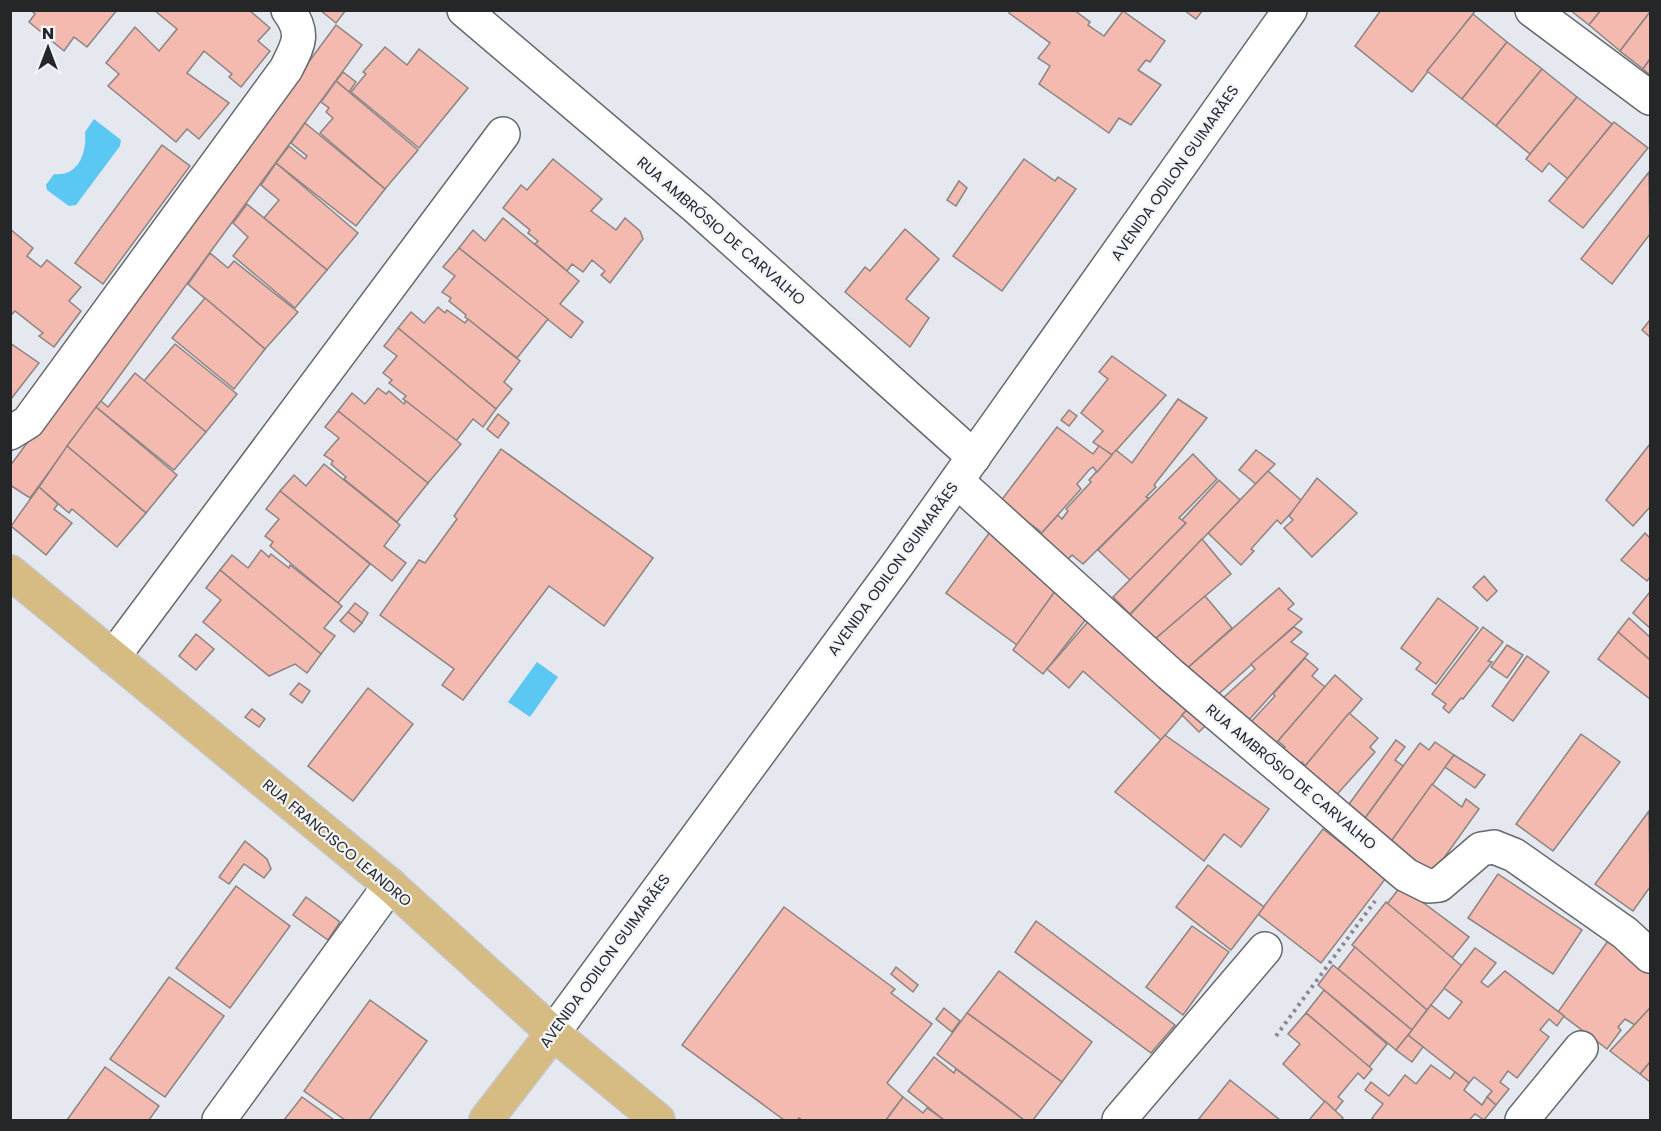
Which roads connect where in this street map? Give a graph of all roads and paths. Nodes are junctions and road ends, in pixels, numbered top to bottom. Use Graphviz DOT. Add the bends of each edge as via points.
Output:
graph roads {
  1 [pos="288,10"];
  2 [pos="464,10"];
  3 [pos="1290,10"];
  4 [pos="1532,10"];
  5 [pos="1650,98"];
  6 [pos="503,134"];
  7 [pos="10,433"];
  8 [pos="965,469"];
  9 [pos="10,572"];
  10 [pos="113,657"];
  11 [pos="1398,868"];
  12 [pos="390,885"];
  13 [pos="1265,949"];
  14 [pos="1650,956"];
  15 [pos="552,1033"];
  16 [pos="1276,1036"];
  17 [pos="1581,1048"];
  18 [pos="219,1120"];
  19 [pos="486,1120"];
  20 [pos="658,1120"];
  21 [pos="1119,1120"];
  22 [pos="1522,1120"];
  1 -- 7 [label="street" via="299,32 298,44 286,69 28,422"];
  2 -- 8 [label="street, RUA AMBRÓSIO DE CARVALHO" via="697,208"];
  3 -- 8 [label="street, AVENIDA ODILON GUIMARÃES"];
  4 -- 5 [label="street"];
  6 -- 10 [label="street"];
  8 -- 11 [label="street, RUA AMBRÓSIO DE CARVALHO" via="1170,674"];
  8 -- 15 [label="street, AVENIDA ODILON GUIMARÃES"];
  9 -- 10 [label="main road, RUA FRANCISCO LEANDRO"];
  10 -- 12 [label="main road, RUA FRANCISCO LEANDRO"];
  11 -- 14 [label="street, RUA AMBRÓSIO DE CARVALHO" via="1428,886 1439,885 1481,849 1494,847 1523,861 1625,933"];
  11 -- 16 [label="path"];
  12 -- 15 [label="main road, RUA FRANCISCO LEANDRO"];
  12 -- 18 [label="street"];
  13 -- 21 [label="street"];
  15 -- 19 [label="main road, AVENIDA ODILON GUIMARÃES"];
  15 -- 20 [label="main road, RUA FRANCISCO LEANDRO"];
  17 -- 22 [label="street"];
}
